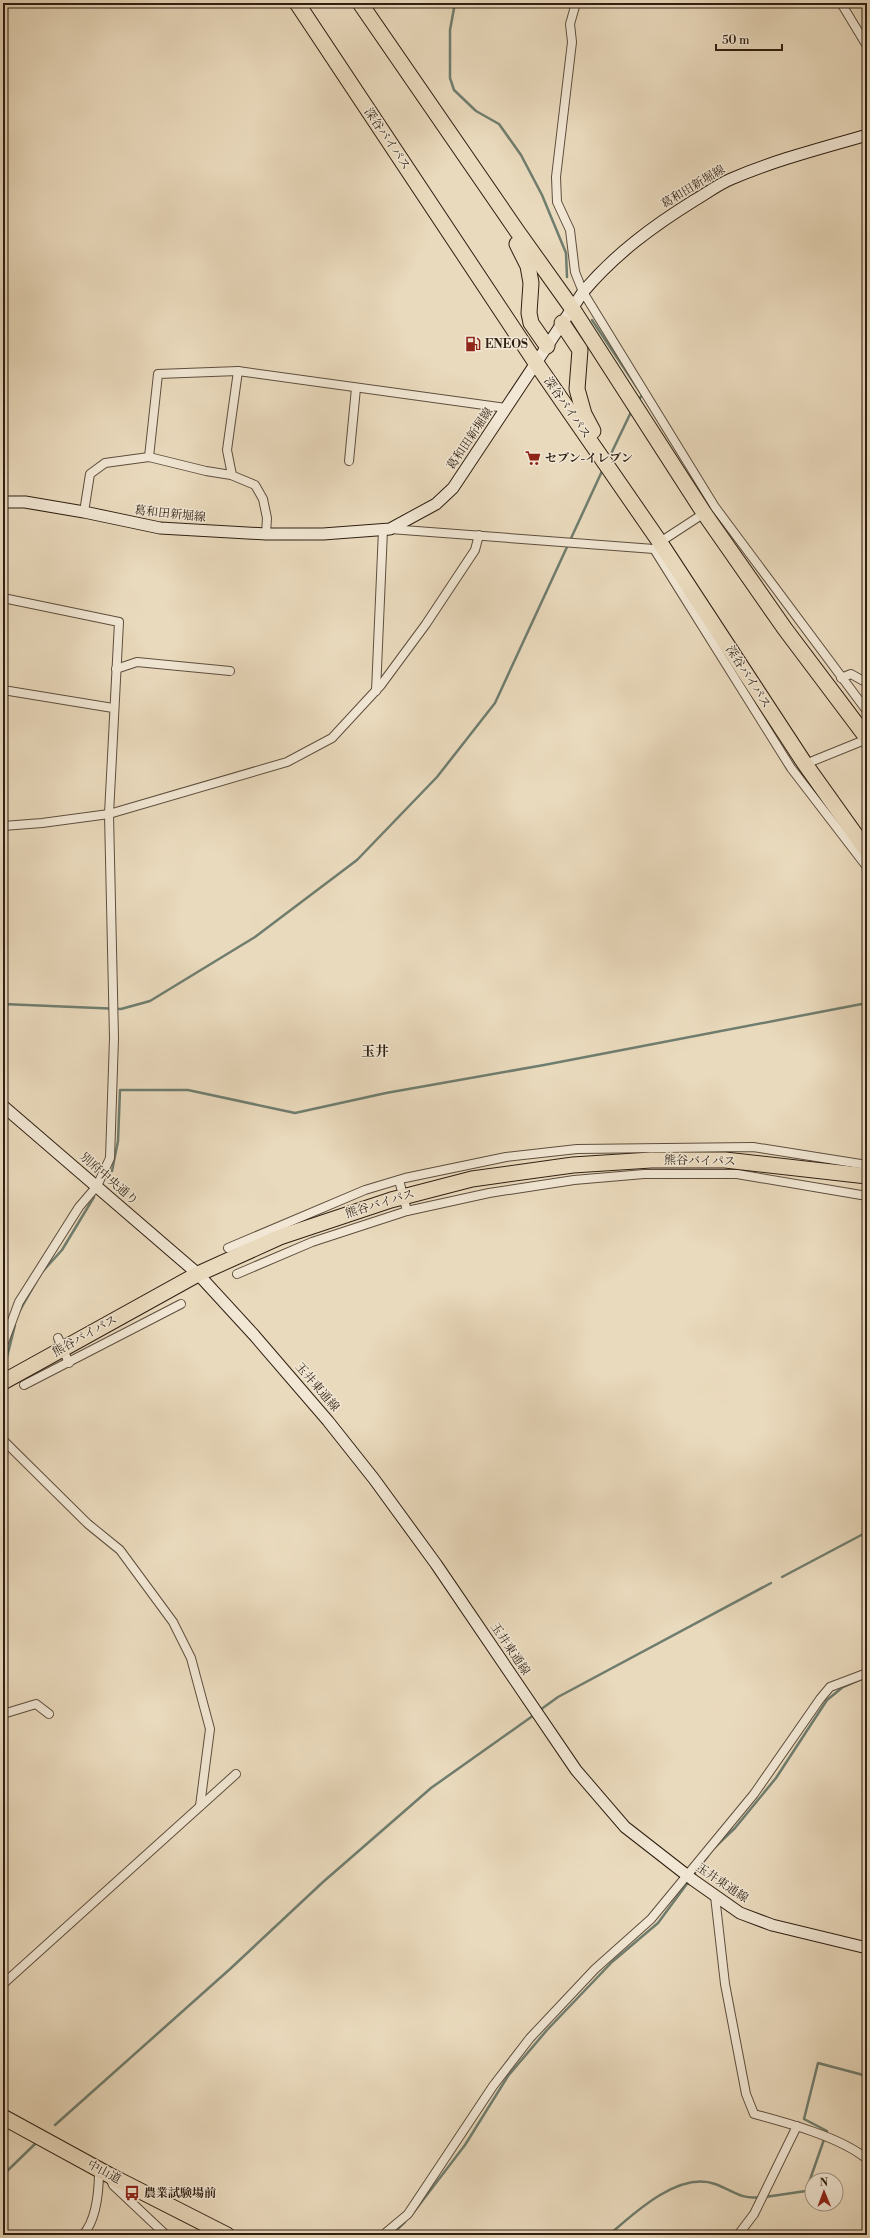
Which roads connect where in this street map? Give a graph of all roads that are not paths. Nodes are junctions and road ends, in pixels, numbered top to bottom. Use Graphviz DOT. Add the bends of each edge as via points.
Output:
graph roads {
  1 [pos="296,3"];
  2 [pos="360,3"];
  3 [pos="576,3"];
  4 [pos="841,3"];
  5 [pos="867,46"];
  6 [pos="867,135"];
  7 [pos="517,231"];
  8 [pos="583,292"];
  9 [pos="572,308"];
  10 [pos="562,323"];
  11 [pos="547,346"];
  12 [pos="536,363"];
  13 [pos="238,371"];
  14 [pos="356,388"];
  15 [pos="506,408"];
  16 [pos="149,457"];
  17 [pos="349,461"];
  18 [pos="604,461"];
  19 [pos="232,475"];
  20 [pos="3,502"];
  21 [pos="710,510"];
  22 [pos="84,512"];
  23 [pos="387,530"];
  24 [pos="266,534"];
  25 [pos="479,535"];
  26 [pos="656,545"];
  27 [pos="3,598"];
  28 [pos="116,669"];
  29 [pos="230,671"];
  30 [pos="841,678"];
  31 [pos="867,683"];
  32 [pos="3,690"];
  33 [pos="376,691"];
  34 [pos="113,708"];
  35 [pos="867,711"];
  36 [pos="867,739"];
  37 [pos="798,766"];
  38 [pos="110,814"];
  39 [pos="3,826"];
  40 [pos="867,851"];
  41 [pos="867,867"];
  42 [pos="3,1106"];
  43 [pos="577,1149"];
  44 [pos="867,1165"];
  45 [pos="793,1168"];
  46 [pos="575,1170"];
  47 [pos="867,1176"];
  48 [pos="399,1180"];
  49 [pos="867,1185"];
  50 [pos="97,1186"];
  51 [pos="867,1196"];
  52 [pos="405,1204"];
  53 [pos="228,1248"];
  54 [pos="198,1274"];
  55 [pos="237,1274"];
  56 [pos="180,1304"];
  57 [pos="61,1343"];
  58 [pos="3,1345"];
  59 [pos="69,1364"];
  60 [pos="3,1382"];
  61 [pos="24,1385"];
  62 [pos="3,1440"];
  63 [pos="867,1673"];
  64 [pos="3,1714"];
  65 [pos="49,1714"];
  66 [pos="236,1774"];
  67 [pos="200,1806"];
  68 [pos="688,1877"];
  69 [pos="715,1896"];
  70 [pos="867,1948"];
  71 [pos="3,1984"];
  72 [pos="3,2117"];
  73 [pos="797,2126"];
  74 [pos="867,2160"];
  75 [pos="104,2172"];
  76 [pos="83,2235"];
  77 [pos="166,2235"];
  78 [pos="227,2235"];
  79 [pos="383,2235"];
  80 [pos="738,2235"];
  1 -- 12 [label="highway, 深谷バイパス"];
  2 -- 7 [label="highway"];
  3 -- 8 [label="street" via="570,24 572,42 556,176 557,202 570,230 575,272"];
  4 -- 5 [label="street"];
  6 -- 8 [label="street, 葛和田新堀線" via="760,167 729,180 653,227 612,261"];
  7 -- 9 [label="highway"];
  7 -- 11 [label="highway" via="515,241 528,266 530,278 531,323"];
  8 -- 9 [label="street, 葛和田新堀線"];
  8 -- 21 [label="street"];
  9 -- 10 [label="street, 葛和田新堀線"];
  9 -- 21 [label="highway" via="635,405"];
  10 -- 11 [label="street, 葛和田新堀線"];
  10 -- 18 [label="highway" via="580,350 577,389 584,414 597,439"];
  11 -- 12 [label="street, 葛和田新堀線"];
  12 -- 15 [label="street, 葛和田新堀線"];
  12 -- 18 [label="highway, 深谷バイパス"];
  13 -- 14 [label="street"];
  13 -- 16 [label="street" via="158,374"];
  13 -- 19 [label="street" via="227,450"];
  14 -- 15 [label="street"];
  14 -- 17 [label="street"];
  15 -- 23 [label="street, 葛和田新堀線" via="453,488 436,504"];
  16 -- 19 [label="street"];
  16 -- 22 [label="street" via="105,463 90,474"];
  18 -- 26 [label="highway, 深谷バイパス"];
  19 -- 24 [label="street" via="255,485 263,499 267,518"];
  20 -- 22 [label="street, 葛和田新堀線" via="25,502"];
  21 -- 26 [label="street"];
  21 -- 30 [label="street"];
  21 -- 36 [label="highway" via="785,630"];
  22 -- 24 [label="street, 葛和田新堀線" via="160,528"];
  23 -- 24 [label="street, 葛和田新堀線"];
  23 -- 25 [label="street"];
  23 -- 33 [label="street"];
  25 -- 26 [label="street" via="576,543"];
  25 -- 33 [label="street" via="475,550 446,594"];
  26 -- 37 [label="highway, 深谷バイパス"];
  27 -- 28 [label="street" via="118,622"];
  28 -- 29 [label="street" via="137,662"];
  28 -- 34 [label="street"];
  30 -- 31 [label="street" via="851,674"];
  30 -- 35 [label="street"];
  32 -- 34 [label="street"];
  33 -- 38 [label="street" via="332,738 287,762"];
  34 -- 38 [label="street"];
  36 -- 37 [label="street"];
  37 -- 40 [label="highway, 深谷バイパス"];
  37 -- 41 [label="street"];
  38 -- 39 [label="street" via="42,824"];
  38 -- 50 [label="street" via="114,1019 110,1158"];
  42 -- 50 [label="street, 別府中央通り"];
  43 -- 44 [label="street" via="753,1147"];
  43 -- 46 [label="street"];
  43 -- 48 [label="street" via="506,1157"];
  45 -- 46 [label="highway, 熊谷バイパス" via="725,1160 651,1160"];
  45 -- 47 [label="highway"];
  45 -- 49 [label="highway"];
  46 -- 51 [label="street" via="644,1174 737,1174"];
  46 -- 52 [label="highway, 熊谷バイパス" via="472,1179"];
  48 -- 52 [label="street"];
  48 -- 53 [label="street" via="365,1190"];
  50 -- 54 [label="street, 別府中央通り"];
  50 -- 58 [label="street" via="79,1207 31,1281 19,1302"];
  52 -- 54 [label="highway, 熊谷バイパス" via="280,1237"];
  52 -- 55 [label="street"];
  54 -- 57 [label="highway, 熊谷バイパス"];
  54 -- 68 [label="street, 玉井東通線" via="254,1335 374,1478 436,1564 576,1770 625,1826"];
  56 -- 59 [label="street"];
  57 -- 59 [label="street"];
  57 -- 60 [label="highway, 熊谷バイパス"];
  59 -- 61 [label="street"];
  62 -- 67 [label="street" via="88,1524 120,1550 173,1622 191,1658 210,1729"];
  63 -- 68 [label="street" via="830,1687 820,1698 754,1794"];
  64 -- 65 [label="street" via="36,1704"];
  66 -- 67 [label="street"];
  67 -- 71 [label="street"];
  68 -- 69 [label="street, 玉井東通線"];
  68 -- 79 [label="street" via="651,1919 595,1969 530,2038 492,2086 408,2214"];
  69 -- 70 [label="street, 玉井東通線" via="740,1913 772,1925"];
  69 -- 73 [label="street" via="725,1984 746,2094 754,2114"];
  72 -- 75 [label="highway, 中山道"];
  73 -- 74 [label="street" via="857,2151"];
  73 -- 80 [label="street" via="754,2214"];
  75 -- 76 [label="street" via="89,2229"];
  75 -- 77 [label="street" via="113,2185"];
  75 -- 78 [label="highway, 中山道"];
}
